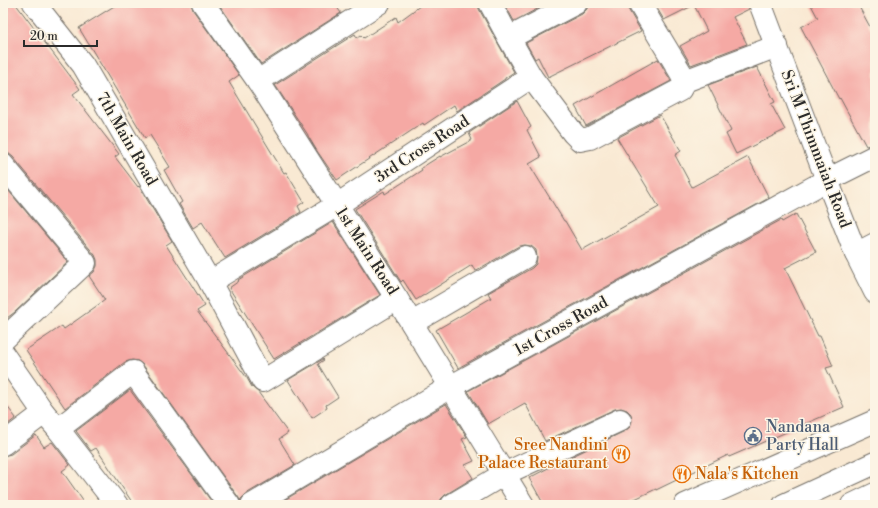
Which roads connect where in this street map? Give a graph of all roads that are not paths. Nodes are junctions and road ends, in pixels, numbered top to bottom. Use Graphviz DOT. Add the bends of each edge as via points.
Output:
graph roads {
  1 [pos="34,3"];
  2 [pos="203,3"];
  3 [pos="379,3"];
  4 [pos="490,3"];
  5 [pos="576,3"];
  6 [pos="640,3"];
  7 [pos="760,3"];
  8 [pos="509,38"];
  9 [pos="777,46"];
  10 [pos="531,77"];
  11 [pos="258,81"];
  12 [pos="685,81"];
  13 [pos="875,156"];
  14 [pos="3,165"];
  15 [pos="827,180"];
  16 [pos="337,205"];
  17 [pos="866,249"];
  18 [pos="525,257"];
  19 [pos="210,282"];
  20 [pos="875,292"];
  21 [pos="397,298"];
  22 [pos="412,323"];
  23 [pos="3,340"];
  24 [pos="3,354"];
  25 [pos="450,387"];
  26 [pos="620,420"];
  27 [pos="51,421"];
  28 [pos="875,421"];
  29 [pos="3,444"];
  30 [pos="875,463"];
  31 [pos="504,474"];
  32 [pos="875,494"];
  33 [pos="111,503"];
  34 [pos="229,505"];
  35 [pos="252,505"];
  36 [pos="452,505"];
  37 [pos="523,505"];
  38 [pos="685,505"];
  39 [pos="784,505"];
  40 [pos="852,505"];
  1 -- 19 [label="street, 7th Main Road" via="84,64"];
  2 -- 11 [label="street, 1st Main Road"];
  3 -- 11 [label="street"];
  4 -- 8 [label="street"];
  5 -- 8 [label="street"];
  6 -- 12 [label="street"];
  7 -- 9 [label="street, Sri M Thimmaiah Road"];
  8 -- 10 [label="street"];
  9 -- 12 [label="street"];
  9 -- 15 [label="street, Sri M Thimmaiah Road"];
  10 -- 12 [label="street" via="580,140 590,138 680,90"];
  10 -- 16 [label="street, 3rd Cross Road"];
  11 -- 16 [label="street, 1st Main Road"];
  13 -- 15 [label="street, 1st Cross Road"];
  14 -- 23 [label="street" via="85,263"];
  15 -- 17 [label="street, Sri M Thimmaiah Road"];
  15 -- 25 [label="street, 1st Cross Road"];
  16 -- 19 [label="street, 3rd Cross Road"];
  16 -- 21 [label="street, 1st Main Road"];
  17 -- 20 [label="street, Sri M Thimmaiah Road"];
  18 -- 22 [label="street"];
  19 -- 21 [label="street, 7th Main Road" via="263,381"];
  21 -- 22 [label="street, 1st Main Road"];
  22 -- 25 [label="street, 1st Main Road"];
  24 -- 27 [label="street"];
  25 -- 31 [label="street, 1st Main Road"];
  25 -- 35 [label="street, 1st Cross Road"];
  26 -- 31 [label="street"];
  27 -- 29 [label="street"];
  27 -- 33 [label="street"];
  27 -- 34 [label="street" via="133,372"];
  28 -- 38 [label="street"];
  30 -- 39 [label="street"];
  31 -- 36 [label="street"];
  31 -- 37 [label="street, 1st Main Road"];
  32 -- 40 [label="street"];
}
